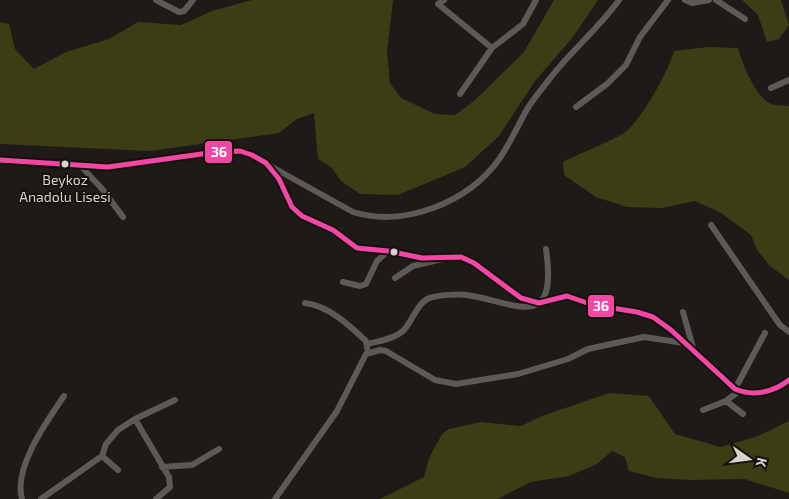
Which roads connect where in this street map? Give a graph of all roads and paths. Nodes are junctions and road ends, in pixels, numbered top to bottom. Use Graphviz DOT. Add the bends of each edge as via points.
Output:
graph roads {
  1 [pos="156,0"];
  2 [pos="192,0"];
  3 [pos="444,0"];
  4 [pos="536,0"];
  5 [pos="619,0"];
  6 [pos="668,0"];
  7 [pos="685,0"];
  8 [pos="709,0"];
  9 [pos="716,0"];
  10 [pos="745,19"];
  11 [pos="492,48"];
  12 [pos="789,80"];
  13 [pos="771,88"];
  14 [pos="460,94"];
  15 [pos="576,106"];
  16 [pos="0,160"];
  17 [pos="79,164"];
  18 [pos="268,166"];
  19 [pos="123,217"];
  20 [pos="711,225"];
  21 [pos="546,249"];
  22 [pos="388,251"];
  23 [pos="448,257"];
  24 [pos="395,278"];
  25 [pos="343,282"];
  26 [pos="539,303"];
  27 [pos="305,304"];
  28 [pos="682,312"];
  29 [pos="765,332"];
  30 [pos="789,332"];
  31 [pos="685,343"];
  32 [pos="368,344"];
  33 [pos="694,350"];
  34 [pos="366,354"];
  35 [pos="789,380"];
  36 [pos="737,390"];
  37 [pos="64,396"];
  38 [pos="175,400"];
  39 [pos="726,402"];
  40 [pos="703,410"];
  41 [pos="743,414"];
  42 [pos="135,419"];
  43 [pos="219,448"];
  44 [pos="102,456"];
  45 [pos="162,467"];
  46 [pos="118,470"];
  47 [pos="22,499"];
  48 [pos="41,499"];
  49 [pos="156,499"];
  50 [pos="274,499"];
  1 -- 2 [label="street" via="179,12 184,11"];
  3 -- 11 [label="street" via="438,4"];
  4 -- 11 [label="street" via="523,24"];
  5 -- 18 [label="street" via="552,76 528,108 500,158 481,178 447,202 411,216 364,215"];
  6 -- 15 [label="street" via="640,37 626,65 608,84"];
  7 -- 8 [label="street" via="692,3"];
  9 -- 10 [label="street"];
  11 -- 14 [label="street"];
  12 -- 13 [label="street"];
  16 -- 17 [label="street"];
  17 -- 18 [label="street" via="108,166 216,152 240,152 252,155"];
  17 -- 19 [label="street" via="104,190"];
  18 -- 22 [label="street" via="280,179 292,207 302,216 333,230 356,248"];
  20 -- 30 [label="street" via="780,324"];
  21 -- 26 [label="street" via="548,281 545,295"];
  22 -- 23 [label="street" via="422,258"];
  22 -- 25 [label="street" via="378,261 366,284 360,286"];
  23 -- 24 [label="street" via="413,266"];
  23 -- 26 [label="street" via="461,257 474,263 521,298"];
  26 -- 31 [label="street" via="567,296 593,305 637,312 653,317"];
  26 -- 32 [label="street" via="530,308 518,308 466,295 433,297 423,301 400,334"];
  27 -- 32 [label="street" via="317,305 345,322"];
  28 -- 33 [label="street"];
  29 -- 36 [label="street"];
  31 -- 33 [label="street"];
  31 -- 34 [label="street" via="644,337 588,349 568,360 518,374 456,384 435,380 386,352 380,350"];
  32 -- 34 [label="street"];
  33 -- 36 [label="street"];
  34 -- 50 [label="street" via="337,411"];
  35 -- 36 [label="street" via="780,387 759,393"];
  36 -- 39 [label="street"];
  37 -- 47 [label="street" via="30,453 21,480"];
  38 -- 42 [label="street"];
  39 -- 40 [label="street"];
  39 -- 41 [label="street"];
  42 -- 44 [label="street" via="118,430 106,444"];
  42 -- 45 [label="street"];
  43 -- 45 [label="street" via="192,465"];
  44 -- 46 [label="street"];
  44 -- 48 [label="street"];
  45 -- 49 [label="street" via="167,471 170,487"];
}
